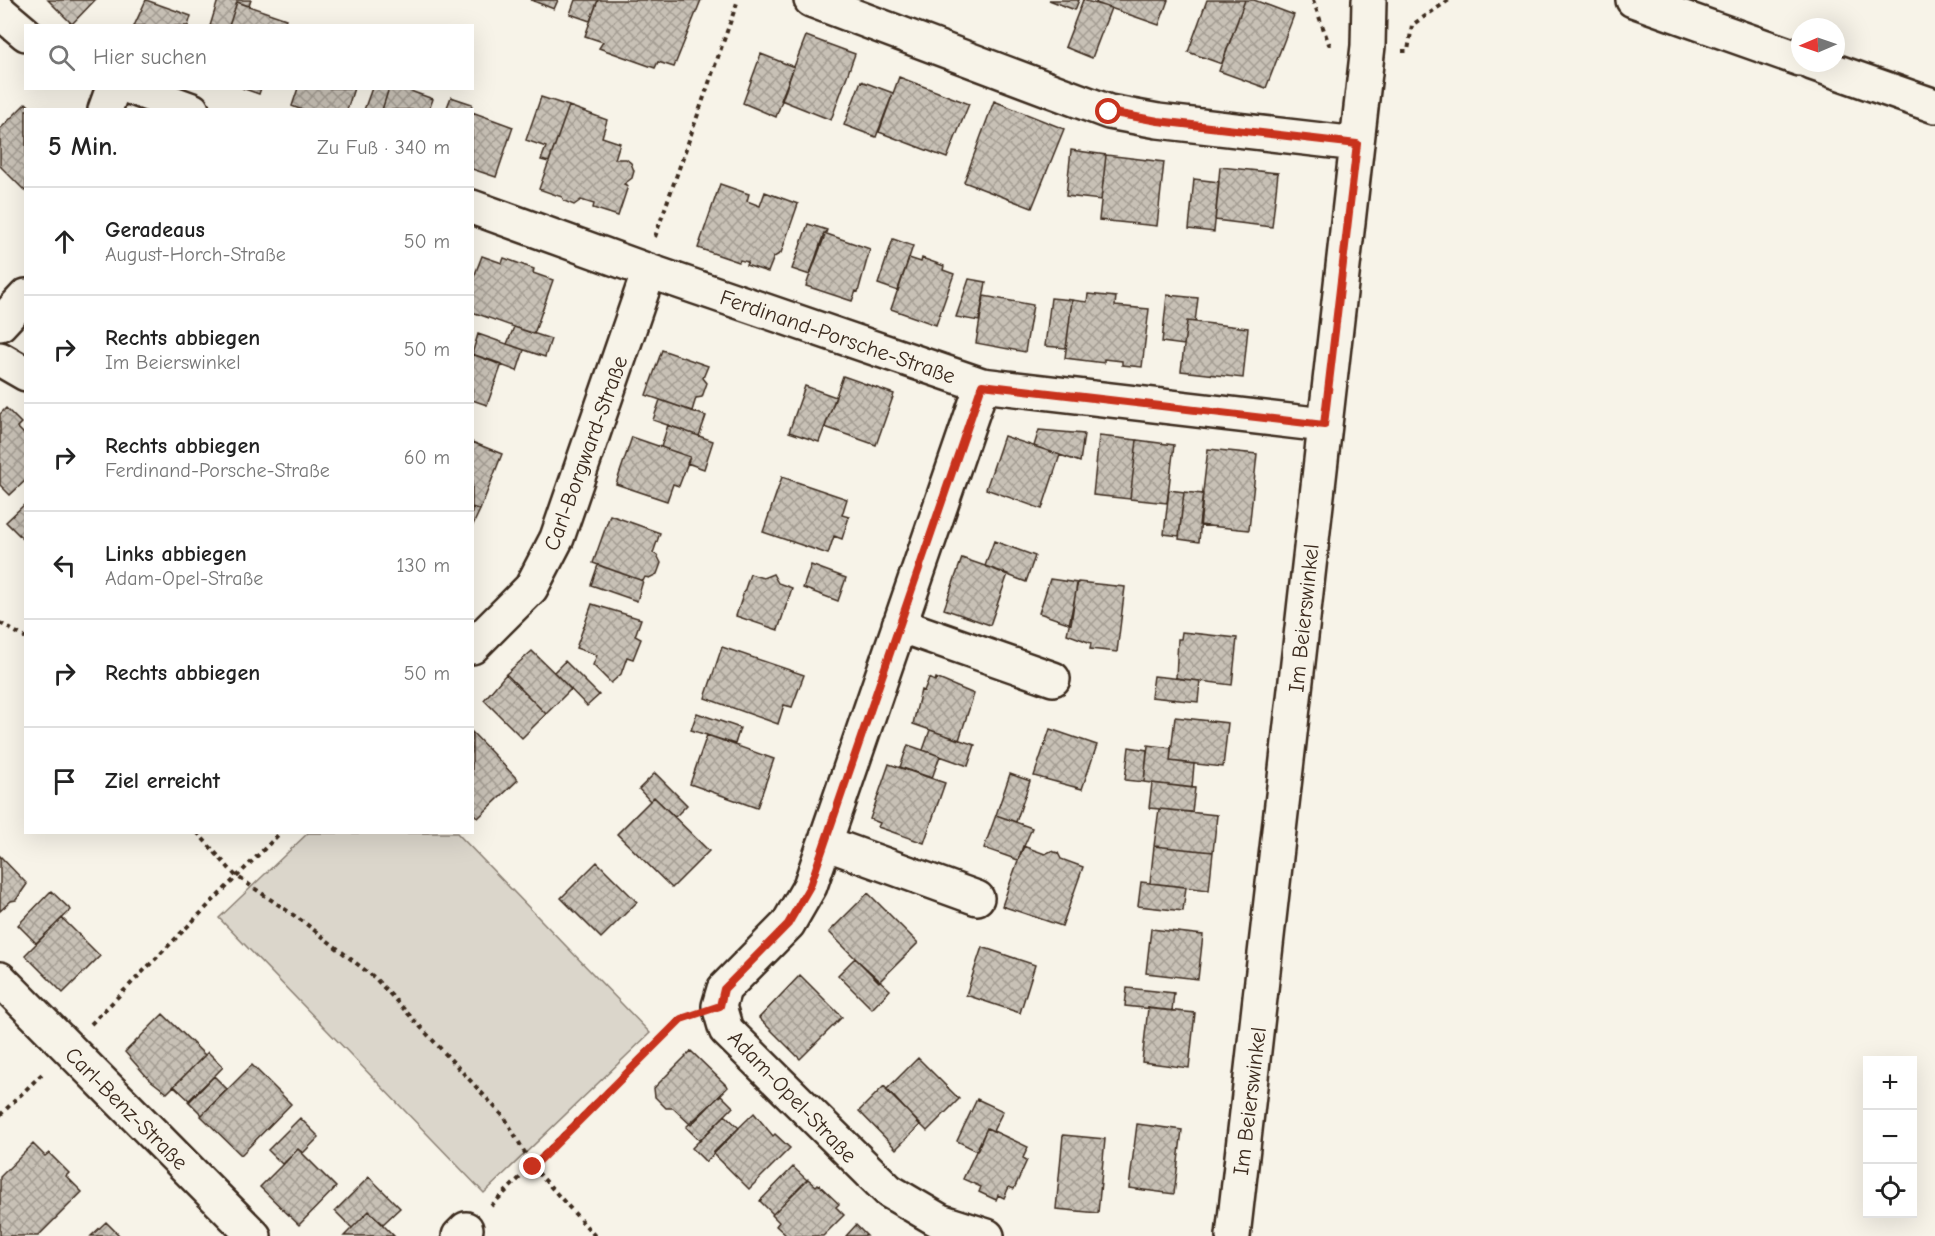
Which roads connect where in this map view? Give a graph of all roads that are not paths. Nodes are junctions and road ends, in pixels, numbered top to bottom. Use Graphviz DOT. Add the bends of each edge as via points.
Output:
graph roads {
  1 [pos="811,0"];
  2 [pos="1369,0"];
  3 [pos="1633,0"];
  4 [pos="0,12"];
  5 [pos="24,32"];
  6 [pos="1791,56"];
  7 [pos="1838,72"];
  8 [pos="112,90"];
  9 [pos="137,90"];
  10 [pos="1935,106"];
  11 [pos="106,108"];
  12 [pos="187,108"];
  13 [pos="1357,144"];
  14 [pos="474,208"];
  15 [pos="649,271"];
  16 [pos="24,298"];
  17 [pos="0,324"];
  18 [pos="0,359"];
  19 [pos="24,373"];
  20 [pos="982,385"];
  21 [pos="1324,425"];
  22 [pos="899,625"];
  23 [pos="474,645"];
  24 [pos="1053,679"];
  25 [pos="825,843"];
  26 [pos="977,898"];
  27 [pos="0,979"];
  28 [pos="254,1236"];
  29 [pos="987,1236"];
  30 [pos="1233,1236"];
  1 -- 13 [label="street" via="1109,112"];
  2 -- 13 [label="street, Im Beierswinkel"];
  3 -- 6 [label="street"];
  4 -- 5 [label="street"];
  7 -- 10 [label="street"];
  8 -- 11 [label="street"];
  9 -- 12 [label="street"];
  13 -- 21 [label="street, Im Beierswinkel"];
  14 -- 15 [label="street, Ferdinand-Porsche-Straße"];
  15 -- 20 [label="street, Ferdinand-Porsche-Straße"];
  15 -- 23 [label="street, Carl-Borgward-Straße" via="558,538 531,588"];
  16 -- 17 [label="street"];
  18 -- 19 [label="street"];
  20 -- 21 [label="street, Ferdinand-Porsche-Straße"];
  20 -- 22 [label="street, Adam-Opel-Straße"];
  21 -- 30 [label="street, Im Beierswinkel"];
  22 -- 24 [label="street"];
  22 -- 25 [label="street, Adam-Opel-Straße"];
  25 -- 26 [label="street"];
  25 -- 29 [label="street, Adam-Opel-Straße" via="810,886 788,924 724,989 720,1006 726,1030 889,1191 940,1221"];
  27 -- 28 [label="street, Carl-Benz-Straße"];
}
